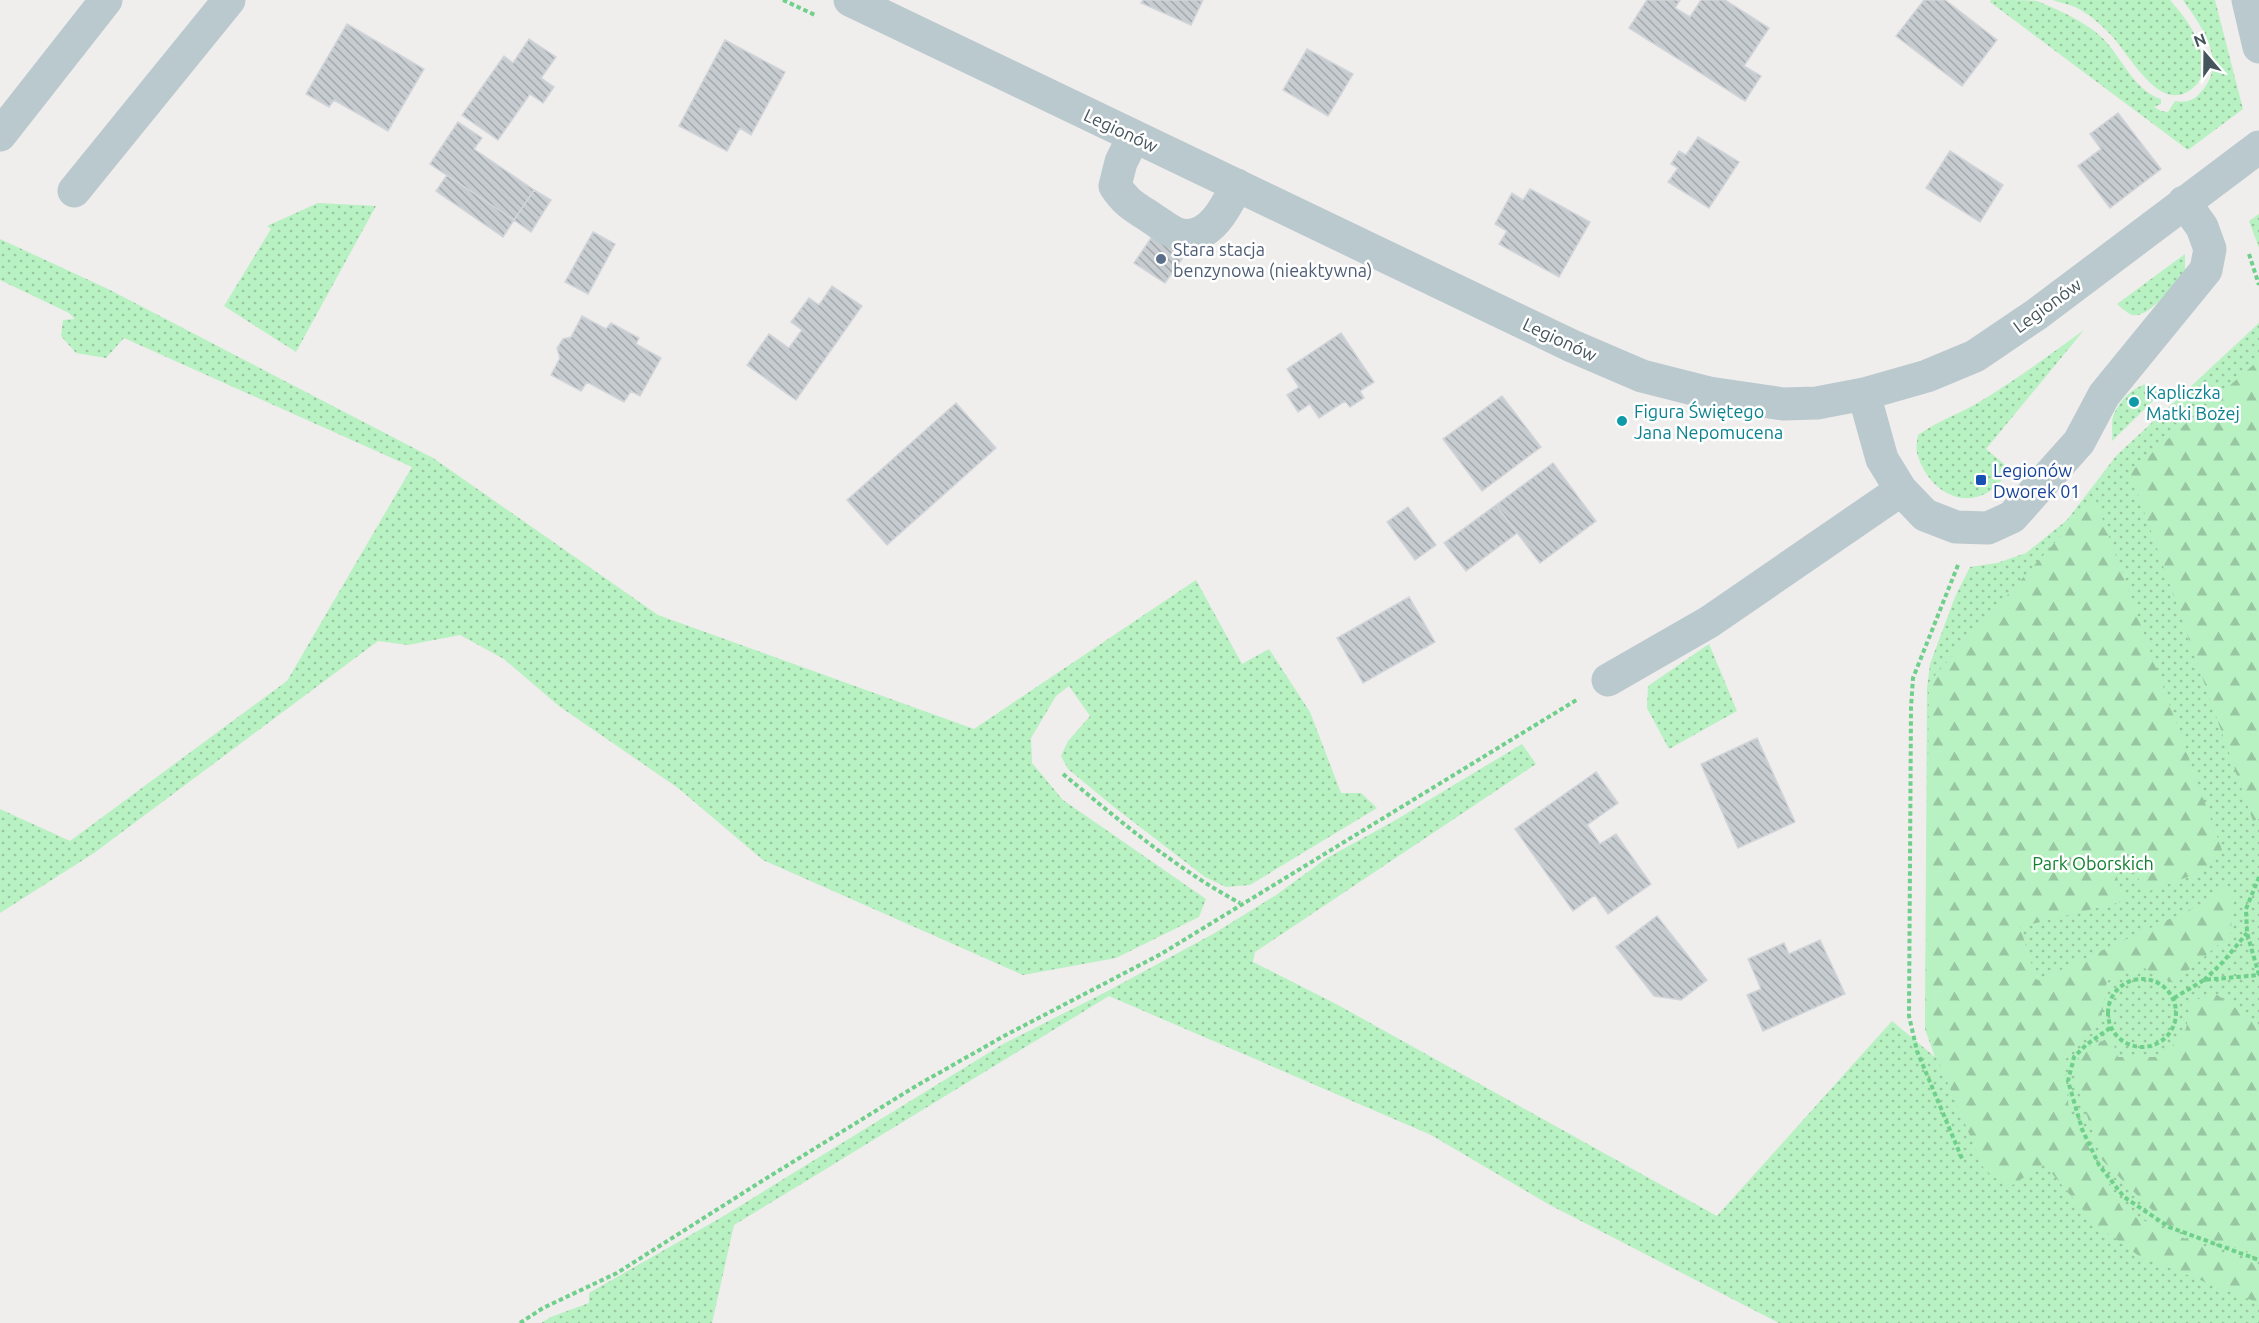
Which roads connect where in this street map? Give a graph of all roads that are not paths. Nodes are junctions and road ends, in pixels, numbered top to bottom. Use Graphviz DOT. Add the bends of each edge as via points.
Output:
graph roads {
  1 [pos="106,0"];
  2 [pos="229,0"];
  3 [pos="850,0"];
  4 [pos="2248,0"];
  5 [pos="2259,47"];
  6 [pos="0,135"];
  7 [pos="1134,136"];
  8 [pos="2259,147"];
  9 [pos="1237,184"];
  10 [pos="74,191"];
  11 [pos="2184,202"];
  12 [pos="1864,394"];
  13 [pos="1902,490"];
  14 [pos="1608,680"];
  1 -- 6 [label="street"];
  2 -- 10 [label="street"];
  3 -- 7 [label="street, Legionów"];
  4 -- 5 [label="street"];
  7 -- 9 [label="street, Legionów"];
  7 -- 9 [label="street" via="1115,186 1125,201 1180,235 1194,235 1214,223"];
  8 -- 11 [label="street, Legionów"];
  9 -- 12 [label="street, Legionów" via="1642,376 1709,393 1783,404 1817,403"];
  11 -- 12 [label="street, Legionów" via="1975,356 1927,376"];
  11 -- 13 [label="street" via="2202,227 2210,249 2206,270 2104,395 2079,442 2012,518 1988,528 1956,527 1925,515"];
  12 -- 13 [label="street" via="1882,459"];
  13 -- 14 [label="street" via="1709,622"];
}
